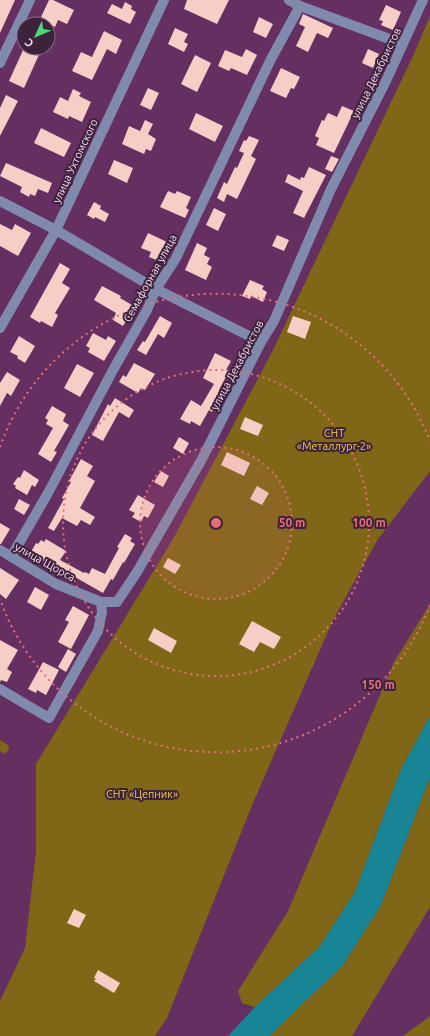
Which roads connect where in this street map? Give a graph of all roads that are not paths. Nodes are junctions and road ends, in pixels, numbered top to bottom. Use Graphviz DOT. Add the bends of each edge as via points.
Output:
graph roads {
  1 [pos="30,0"];
  2 [pos="164,0"];
  3 [pos="289,0"];
  4 [pos="423,0"];
  5 [pos="300,6"];
  6 [pos="403,44"];
  7 [pos="0,63"];
  8 [pos="0,201"];
  9 [pos="56,230"];
  10 [pos="156,289"];
  11 [pos="0,328"];
  12 [pos="261,342"];
  13 [pos="0,550"];
  14 [pos="11,557"];
  15 [pos="101,602"];
  16 [pos="0,690"];
  1 -- 7 [label="street"];
  2 -- 9 [label="street, улица Ухтомского"];
  3 -- 5 [label="street"];
  4 -- 6 [label="street, улица Декабристов"];
  5 -- 6 [label="street"];
  5 -- 10 [label="street, Семафорная улица" via="271,59 176,258"];
  6 -- 12 [label="street, улица Декабристов" via="331,189 274,321"];
  8 -- 9 [label="street"];
  9 -- 10 [label="street"];
  9 -- 11 [label="street, улица Ухтомского"];
  10 -- 12 [label="street"];
  10 -- 14 [label="street, Семафорная улица" via="48,493"];
  12 -- 15 [label="street, улица Декабристов" via="202,459 137,572 117,602"];
  13 -- 14 [label="street, улица Щорса"];
  14 -- 15 [label="street, улица Щорса" via="56,584"];
  15 -- 16 [label="street" via="102,612 98,631 49,718"];
}
